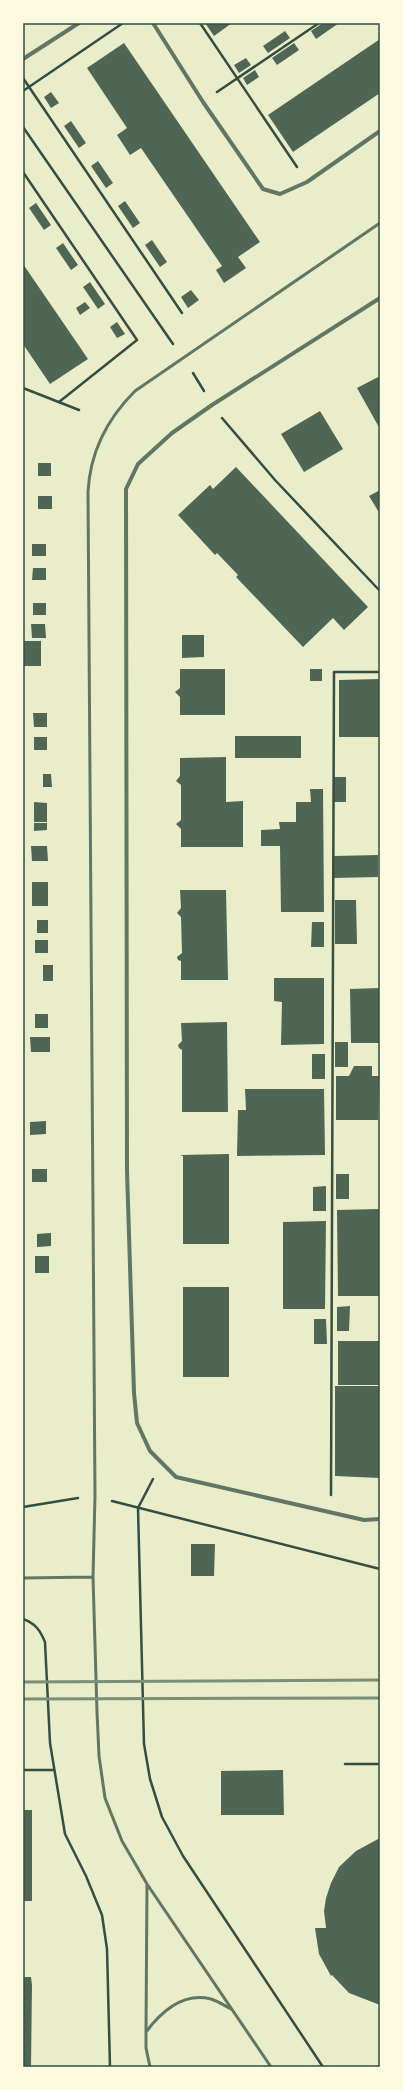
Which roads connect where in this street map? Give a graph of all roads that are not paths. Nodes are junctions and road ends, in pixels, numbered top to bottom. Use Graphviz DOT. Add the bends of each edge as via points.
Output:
graph roads {
  1 [pos="79,23"];
  2 [pos="153,23"];
  3 [pos="23,58"];
  4 [pos="380,131"];
  5 [pos="380,224"];
  6 [pos="380,298"];
  7 [pos="380,1519"];
  8 [pos="93,1577"];
  9 [pos="23,1578"];
  10 [pos="147,1884"];
  11 [pos="232,2010"];
  12 [pos="146,2032"];
  13 [pos="150,2067"];
  14 [pos="271,2067"];
  1 -- 3 [label="street"];
  2 -- 4 [label="street" via="263,189 280,194 307,182"];
  5 -- 8 [label="lane" via="135,391 108,424 92,463 88,499 95,1488"];
  6 -- 7 [label="street" via="172,432 138,464 126,489 128,1171 137,1423 150,1451 176,1477 364,1520"];
  8 -- 9 [label="lane"];
  8 -- 10 [label="lane" via="99,1756 105,1798 122,1841"];
  10 -- 11 [label="lane"];
  10 -- 12 [label="lane"];
  11 -- 12 [label="lane" via="212,1999 192,1998 173,2005 158,2016"];
  11 -- 14 [label="lane"];
  12 -- 13 [label="lane"];
}
